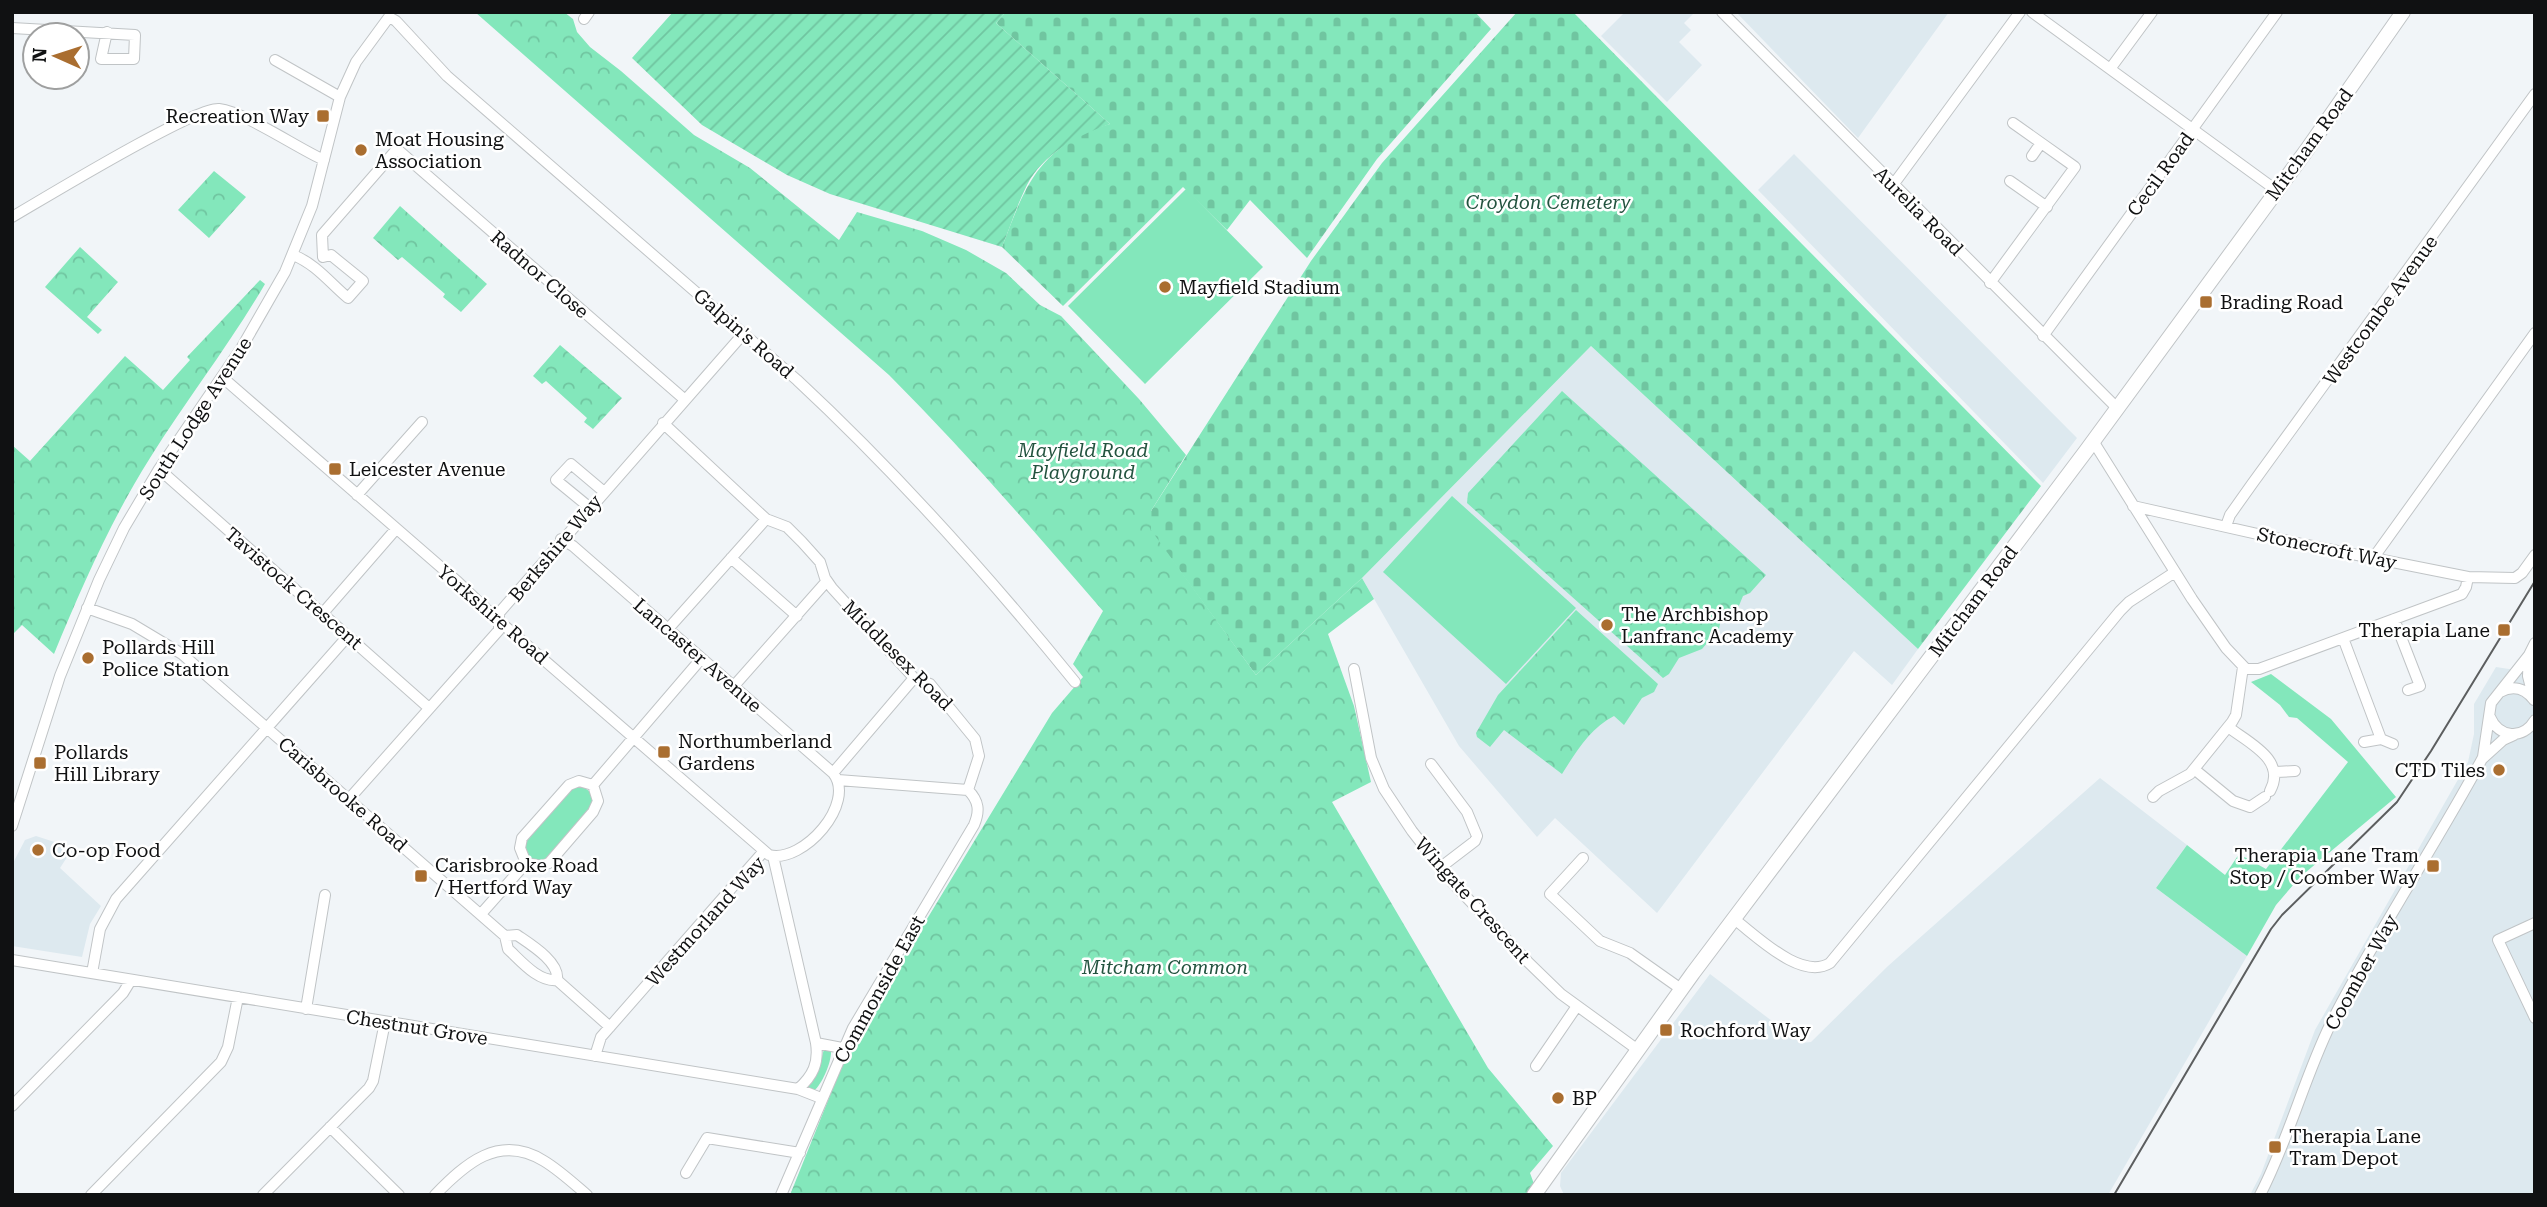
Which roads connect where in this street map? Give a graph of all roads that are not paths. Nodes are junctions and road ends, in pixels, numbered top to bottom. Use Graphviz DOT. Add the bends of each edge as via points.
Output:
graph roads {
  1 [pos="1722,12"];
  2 [pos="2020,12"];
  3 [pos="2032,12"];
  4 [pos="2152,12"];
  5 [pos="2277,12"];
  6 [pos="2403,12"];
  7 [pos="389,15"];
  8 [pos="12,28"];
  9 [pos="107,32"];
  10 [pos="275,60"];
  11 [pos="2110,69"];
  12 [pos="2535,94"];
  13 [pos="340,97"];
  14 [pos="2014,123"];
  15 [pos="2192,130"];
  16 [pos="2040,143"];
  17 [pos="2032,156"];
  18 [pos="324,160"];
  19 [pos="2010,181"];
  20 [pos="1894,185"];
  21 [pos="2276,190"];
  22 [pos="2047,207"];
  23 [pos="12,217"];
  24 [pos="293,254"];
  25 [pos="1990,283"];
  26 [pos="744,333"];
  27 [pos="2535,333"];
  28 [pos="2043,336"];
  29 [pos="222,377"];
  30 [pos="684,399"];
  31 [pos="2117,408"];
  32 [pos="422,422"];
  33 [pos="663,423"];
  34 [pos="2093,441"];
  35 [pos="159,469"];
  36 [pos="603,491"];
  37 [pos="357,495"];
  38 [pos="2133,506"];
  39 [pos="589,507"];
  40 [pos="766,519"];
  41 [pos="2226,526"];
  42 [pos="396,529"];
  43 [pos="561,539"];
  44 [pos="2535,555"];
  45 [pos="2374,557"];
  46 [pos="731,558"];
  47 [pos="2175,572"];
  48 [pos="2468,577"];
  49 [pos="826,582"];
  50 [pos="87,608"];
  51 [pos="323,614"];
  52 [pos="797,616"];
  53 [pos="2394,619"];
  54 [pos="499,621"];
  55 [pos="668,629"];
  56 [pos="348,636"];
  57 [pos="2343,638"];
  58 [pos="2535,643"];
  59 [pos="2529,654"];
  60 [pos="701,659"];
  61 [pos="2243,667"];
  62 [pos="1354,669"];
  63 [pos="914,678"];
  64 [pos="1075,682"];
  65 [pos="733,687"];
  66 [pos="2408,690"];
  67 [pos="2500,692"];
  68 [pos="2534,701"];
  69 [pos="429,708"];
  70 [pos="2490,717"];
  71 [pos="2535,720"];
  72 [pos="2228,727"];
  73 [pos="268,728"];
  74 [pos="2517,734"];
  75 [pos="634,737"];
  76 [pos="2381,739"];
  77 [pos="2535,739"];
  78 [pos="2364,742"];
  79 [pos="2393,744"];
  80 [pos="2482,760"];
  81 [pos="1432,764"];
  82 [pos="2194,769"];
  83 [pos="2295,771"];
  84 [pos="2276,772"];
  85 [pos="836,777"];
  86 [pos="593,785"];
  87 [pos="968,790"];
  88 [pos="2154,797"];
  89 [pos="349,799"];
  90 [pos="2250,807"];
  91 [pos="2251,820"];
  92 [pos="12,826"];
  93 [pos="769,854"];
  94 [pos="1583,858"];
  95 [pos="526,863"];
  96 [pos="1441,867"];
  97 [pos="325,895"];
  98 [pos="481,914"];
  99 [pos="1734,919"];
  100 [pos="2535,923"];
  101 [pos="505,936"];
  102 [pos="12,960"];
  103 [pos="92,973"];
  104 [pos="131,980"];
  105 [pos="557,980"];
  106 [pos="1681,989"];
  107 [pos="238,997"];
  108 [pos="1577,1006"];
  109 [pos="306,1009"];
  110 [pos="2535,1018"];
  111 [pos="385,1022"];
  112 [pos="610,1027"];
  113 [pos="816,1043"];
  114 [pos="842,1048"];
  115 [pos="1638,1050"];
  116 [pos="595,1056"];
  117 [pos="1536,1066"];
  118 [pos="797,1089"];
  119 [pos="821,1098"];
  120 [pos="12,1106"];
  121 [pos="330,1127"];
  122 [pos="800,1153"];
  123 [pos="686,1173"];
  124 [pos="1541,1192"];
  125 [pos="91,1195"];
  126 [pos="262,1195"];
  127 [pos="399,1195"];
  128 [pos="435,1195"];
  129 [pos="587,1195"];
  130 [pos="781,1195"];
  131 [pos="2260,1195"];
  1 -- 20 [label="street, Aurelia Road"];
  2 -- 20 [label="street"];
  3 -- 11 [label="street"];
  4 -- 11 [label="street"];
  5 -- 15 [label="street, Cecil Road"];
  6 -- 21 [label="main road, Mitcham Road"];
  7 -- 13 [label="street, South Lodge Avenue" via="356,62"];
  7 -- 26 [label="street, Galpin's Road" via="456,84"];
  8 -- 9 [label="street"];
  10 -- 13 [label="street"];
  11 -- 15 [label="street"];
  12 -- 41 [label="street, Westcombe Avenue"];
  13 -- 18 [label="street, South Lodge Avenue"];
  14 -- 16 [label="street"];
  15 -- 21 [label="street"];
  15 -- 28 [label="street, Cecil Road"];
  16 -- 17 [label="street"];
  16 -- 22 [label="street" via="2075,167"];
  18 -- 23 [label="street" via="234,113 213,108"];
  18 -- 24 [label="street, South Lodge Avenue"];
  19 -- 22 [label="street"];
  20 -- 25 [label="street, Aurelia Road"];
  21 -- 31 [label="main road, Mitcham Road"];
  22 -- 25 [label="street"];
  24 -- 29 [label="street, South Lodge Avenue" via="261,317"];
  24 -- 30 [label="street, Radnor Close" via="319,262 324,232 397,149"];
  25 -- 28 [label="street, Aurelia Road"];
  26 -- 30 [label="street, Berkshire Way"];
  26 -- 64 [label="street, Galpin's Road" via="878,460 986,576"];
  27 -- 45 [label="street"];
  28 -- 31 [label="street, Aurelia Road"];
  29 -- 35 [label="street, South Lodge Avenue"];
  29 -- 37 [label="street, Yorkshire Road"];
  30 -- 33 [label="street, Berkshire Way"];
  31 -- 34 [label="main road, Mitcham Road"];
  32 -- 37 [label="street"];
  33 -- 36 [label="street, Berkshire Way"];
  33 -- 40 [label="street, Middlesex Road"];
  34 -- 38 [label="street"];
  34 -- 99 [label="main road, Mitcham Road"];
  35 -- 50 [label="street, South Lodge Avenue" via="124,528"];
  35 -- 51 [label="street, Tavistock Crescent"];
  36 -- 39 [label="street, Berkshire Way"];
  36 -- 39 [label="street" via="571,464 556,480"];
  37 -- 42 [label="street, Yorkshire Road"];
  38 -- 41 [label="street, Stonecroft Way"];
  38 -- 47 [label="street"];
  39 -- 43 [label="street, Berkshire Way"];
  40 -- 46 [label="street"];
  40 -- 49 [label="street, Middlesex Road" via="797,536 820,562"];
  41 -- 45 [label="street, Stonecroft Way"];
  42 -- 51 [label="street"];
  42 -- 54 [label="street, Yorkshire Road"];
  43 -- 54 [label="street, Berkshire Way" via="499,613"];
  43 -- 55 [label="street, Lancaster Avenue"];
  44 -- 48 [label="street, Stonecroft Way" via="2522,573 2510,579"];
  45 -- 48 [label="street, Stonecroft Way"];
  46 -- 52 [label="street"];
  46 -- 55 [label="street"];
  47 -- 61 [label="street" via="2217,637"];
  47 -- 99 [label="street" via="2120,611 1830,963 1818,968 1799,965"];
  48 -- 53 [label="street" via="2462,594"];
  49 -- 52 [label="street"];
  49 -- 63 [label="street, Middlesex Road"];
  50 -- 73 [label="street, Carisbrooke Road" via="132,624 171,646"];
  50 -- 92 [label="street, South Lodge Avenue" via="56,685"];
  51 -- 56 [label="street, Tavistock Crescent"];
  52 -- 65 [label="street"];
  53 -- 57 [label="street"];
  53 -- 66 [label="street" via="2420,686"];
  54 -- 69 [label="street, Berkshire Way" via="499,630"];
  54 -- 75 [label="street, Yorkshire Road"];
  55 -- 60 [label="street, Lancaster Avenue"];
  56 -- 69 [label="street, Tavistock Crescent"];
  56 -- 73 [label="street"];
  57 -- 61 [label="street" via="2259,669"];
  57 -- 76 [label="street"];
  58 -- 59 [label="street, Coomber Way"];
  59 -- 67 [label="street, Coomber Way"];
  59 -- 68 [label="street"];
  60 -- 65 [label="street, Lancaster Avenue"];
  60 -- 75 [label="street"];
  61 -- 72 [label="street" via="2236,715"];
  62 -- 96 [label="street, Wingate Crescent" via="1366,738 1378,775 1407,825"];
  63 -- 85 [label="street, Westmorland Way"];
  63 -- 87 [label="street, Middlesex Road" via="930,684 975,739 979,757"];
  65 -- 85 [label="street, Lancaster Avenue"];
  67 -- 68 [label="street" via="2519,688"];
  67 -- 70 [label="street, Coomber Way" via="2491,703"];
  69 -- 89 [label="street, Berkshire Way"];
  70 -- 74 [label="street" via="2497,728"];
  70 -- 80 [label="street, Coomber Way"];
  71 -- 74 [label="street, Coomber Way"];
  72 -- 82 [label="street"];
  72 -- 84 [label="street" via="2270,759"];
  73 -- 89 [label="street, Carisbrooke Road"];
  73 -- 103 [label="street" via="116,899 100,929"];
  74 -- 77 [label="street"];
  74 -- 80 [label="street, Coomber Way" via="2503,740"];
  75 -- 86 [label="street"];
  75 -- 93 [label="street, Yorkshire Road"];
  76 -- 78 [label="street"];
  76 -- 79 [label="street"];
  80 -- 131 [label="street, Coomber Way" via="2340,1005"];
  81 -- 96 [label="street" via="1477,836"];
  82 -- 88 [label="street"];
  82 -- 90 [label="street" via="2233,801"];
  83 -- 84 [label="street"];
  84 -- 90 [label="street" via="2268,794"];
  85 -- 87 [label="street"];
  85 -- 93 [label="street, Westmorland Way" via="836,805 822,829 802,848 784,856"];
  86 -- 95 [label="street" via="597,795 593,812 549,863"];
  86 -- 95 [label="street" via="579,781 569,785 531,828 520,843"];
  87 -- 114 [label="street, Commonside East" via="978,804 974,825"];
  89 -- 98 [label="street, Carisbrooke Road"];
  90 -- 91 [label="street"];
  93 -- 112 [label="street, Westmorland Way"];
  93 -- 113 [label="street"];
  94 -- 106 [label="street" via="1546,890 1600,941 1630,953"];
  95 -- 98 [label="street"];
  96 -- 108 [label="street, Wingate Crescent" via="1507,942"];
  97 -- 109 [label="street"];
  98 -- 101 [label="street, Carisbrooke Road"];
  99 -- 106 [label="main road, Mitcham Road"];
  100 -- 110 [label="street" via="2498,940"];
  101 -- 105 [label="street, Carisbrooke Road" via="508,949 539,976"];
  101 -- 105 [label="street" via="517,935 553,965"];
  102 -- 103 [label="street, Chestnut Grove"];
  103 -- 104 [label="street, Chestnut Grove"];
  104 -- 107 [label="street, Chestnut Grove"];
  104 -- 120 [label="street"];
  105 -- 112 [label="street, Carisbrooke Road"];
  106 -- 115 [label="main road, Mitcham Road"];
  107 -- 109 [label="street, Chestnut Grove"];
  107 -- 125 [label="street" via="221,1062"];
  108 -- 115 [label="street, Wingate Crescent"];
  108 -- 117 [label="street"];
  109 -- 111 [label="street, Chestnut Grove"];
  111 -- 116 [label="street, Chestnut Grove"];
  111 -- 121 [label="street" via="373,1081"];
  112 -- 116 [label="street, Westmorland Way"];
  113 -- 114 [label="street"];
  113 -- 118 [label="street" via="813,1073"];
  114 -- 119 [label="street, Commonside East"];
  115 -- 124 [label="main road, Mitcham Road"];
  116 -- 118 [label="street, Chestnut Grove"];
  118 -- 119 [label="street, Chestnut Grove"];
  119 -- 122 [label="street, Commonside East"];
  121 -- 126 [label="street"];
  121 -- 127 [label="street"];
  122 -- 123 [label="street" via="707,1138"];
  122 -- 130 [label="street, Commonside East"];
  128 -- 129 [label="street" via="472,1161 508,1150 541,1159"];
}
